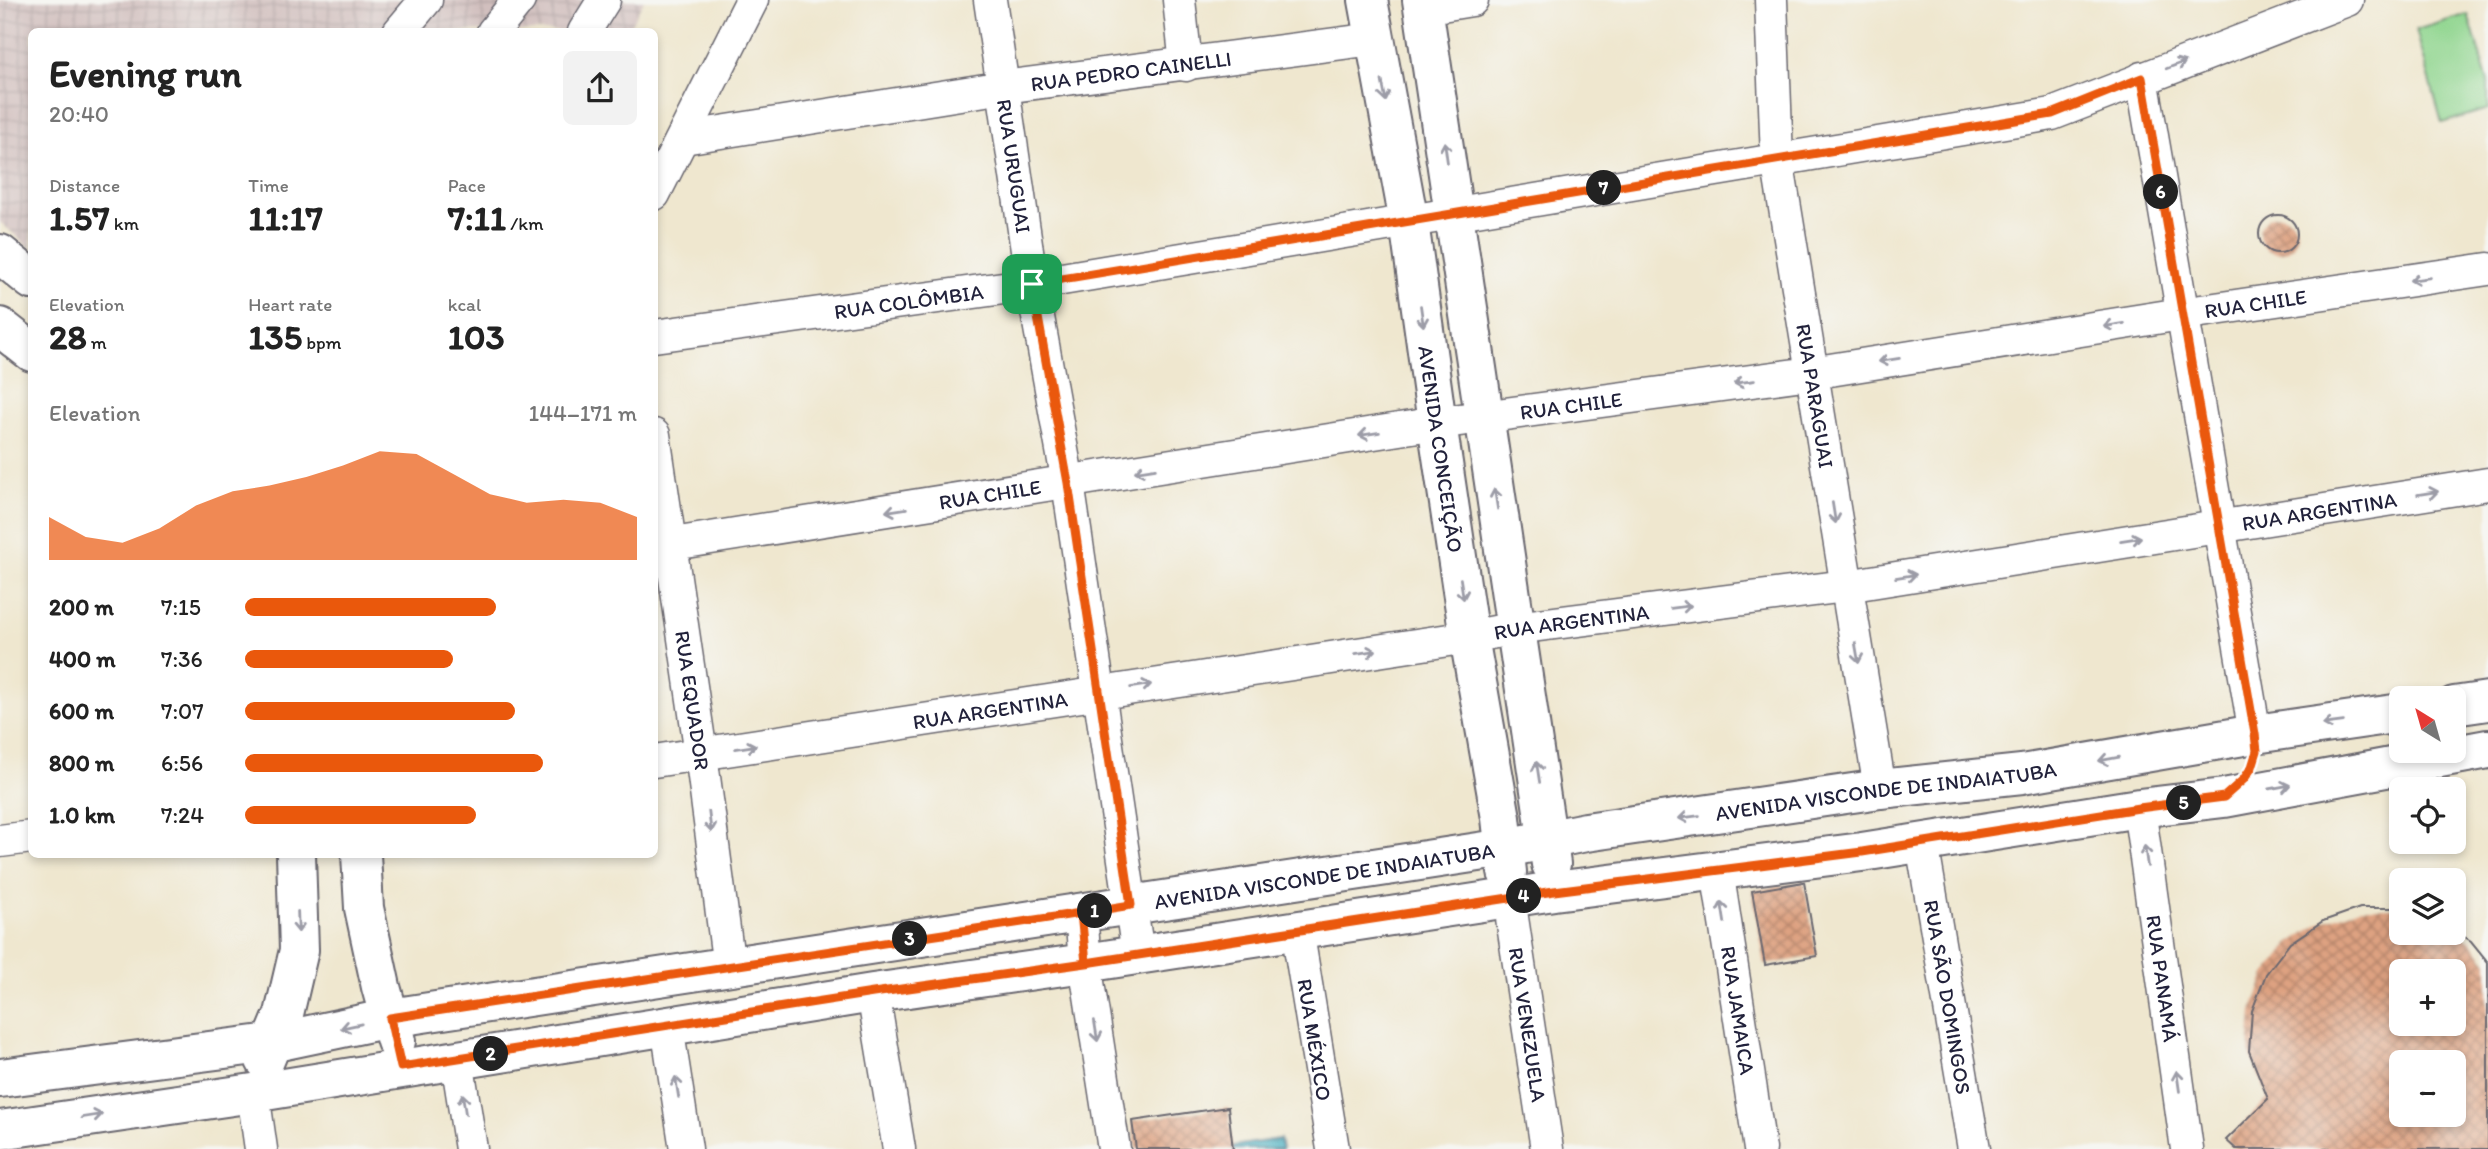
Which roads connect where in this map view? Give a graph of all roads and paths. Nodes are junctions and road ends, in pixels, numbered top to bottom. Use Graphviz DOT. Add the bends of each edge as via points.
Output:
graph roads {
  1 [pos="426,0"];
  2 [pos="519,0"];
  3 [pos="604,0"];
  4 [pos="752,0"];
  5 [pos="990,0"];
  6 [pos="1179,0"];
  7 [pos="1368,0"];
  8 [pos="1472,0"];
  9 [pos="1771,0"];
  10 [pos="2347,0"];
  11 [pos="1422,4"];
  12 [pos="402,28"];
  13 [pos="496,28"];
  14 [pos="586,28"];
  15 [pos="1374,39"];
  16 [pos="1186,65"];
  17 [pos="2142,78"];
  18 [pos="1003,87"];
  19 [pos="682,138"];
  20 [pos="1777,159"];
  21 [pos="658,186"];
  22 [pos="1454,212"];
  23 [pos="1409,222"];
  24 [pos="0,254"];
  25 [pos="2488,270"];
  26 [pos="28,277"];
  27 [pos="1032,284"];
  28 [pos="2181,314"];
  29 [pos="0,327"];
  30 [pos="658,335"];
  31 [pos="28,349"];
  32 [pos="1811,373"];
  33 [pos="1483,418"];
  34 [pos="1437,423"];
  35 [pos="1068,483"];
  36 [pos="2488,484"];
  37 [pos="658,490"];
  38 [pos="2219,525"];
  39 [pos="662,546"];
  40 [pos="1846,586"];
  41 [pos="1516,628"];
  42 [pos="1469,637"];
  43 [pos="1100,693"];
  44 [pos="2488,701"];
  45 [pos="2466,704"];
  46 [pos="2389,715"];
  47 [pos="2255,734"];
  48 [pos="2488,749"];
  49 [pos="701,754"];
  50 [pos="658,760"];
  51 [pos="2021,774"];
  52 [pos="1880,789"];
  53 [pos="2224,797"];
  54 [pos="2139,808"];
  55 [pos="28,838"];
  56 [pos="1548,839"];
  57 [pos="0,841"];
  58 [pos="1922,843"];
  59 [pos="1504,848"];
  60 [pos="296,858"];
  61 [pos="361,858"];
  62 [pos="1717,870"];
  63 [pos="1554,891"];
  64 [pos="1509,898"];
  65 [pos="1131,905"];
  66 [pos="1081,913"];
  67 [pos="1297,929"];
  68 [pos="1138,954"];
  69 [pos="1086,963"];
  70 [pos="729,967"];
  71 [pos="873,993"];
  72 [pos="390,1018"];
  73 [pos="667,1026"];
  74 [pos="271,1043"];
  75 [pos="457,1060"];
  76 [pos="401,1067"];
  77 [pos="0,1078"];
  78 [pos="253,1093"];
  79 [pos="25,1135"];
  80 [pos="261,1149"];
  81 [pos="471,1149"];
  82 [pos="686,1149"];
  83 [pos="899,1149"];
  84 [pos="1114,1149"];
  85 [pos="1333,1149"];
  86 [pos="1547,1149"];
  87 [pos="1760,1149"];
  88 [pos="1974,1149"];
  89 [pos="2187,1149"];
  1 -- 12 [label="street"];
  2 -- 13 [label="street"];
  3 -- 14 [label="street"];
  4 -- 19 [label="street"];
  5 -- 18 [label="street, RUA URUGUAI"];
  6 -- 16 [label="street"];
  7 -- 15 [label="main road, AVENIDA CONCEIÇÃO"];
  8 -- 11 [label="street"];
  9 -- 20 [label="street, RUA PARAGUAI"];
  17 -- 10 [label="street, RUA COLÔMBIA, one-way"];
  22 -- 11 [label="main road, one-way"];
  15 -- 16 [label="street, RUA PEDRO CAINELLI"];
  15 -- 23 [label="main road, AVENIDA CONCEIÇÃO, one-way"];
  16 -- 18 [label="street, RUA PEDRO CAINELLI"];
  17 -- 20 [label="street, RUA COLÔMBIA" via="2052,114"];
  17 -- 28 [label="street"];
  18 -- 19 [label="street, RUA PEDRO CAINELLI"];
  18 -- 27 [label="street, RUA URUGUAI"];
  19 -- 21 [label="street"];
  20 -- 22 [label="street, RUA COLÔMBIA"];
  20 -- 32 [label="street, RUA PARAGUAI"];
  22 -- 23 [label="street, RUA COLÔMBIA"];
  22 -- 33 [label="main road"];
  23 -- 27 [label="street, RUA COLÔMBIA"];
  23 -- 34 [label="main road, AVENIDA CONCEIÇÃO, one-way"];
  24 -- 26 [label="main road"];
  25 -- 28 [label="street, RUA CHILE, one-way"];
  27 -- 30 [label="street, RUA COLÔMBIA"];
  27 -- 35 [label="street, RUA URUGUAI"];
  28 -- 32 [label="street, RUA CHILE, one-way"];
  28 -- 38 [label="street"];
  29 -- 31 [label="main road"];
  32 -- 33 [label="street, RUA CHILE, one-way"];
  32 -- 40 [label="street, RUA PARAGUAI, one-way"];
  33 -- 34 [label="street, RUA CHILE"];
  41 -- 33 [label="main road, one-way"];
  34 -- 35 [label="street, RUA CHILE, one-way"];
  34 -- 42 [label="main road, AVENIDA CONCEIÇÃO, one-way"];
  35 -- 39 [label="street, RUA CHILE, one-way"];
  35 -- 43 [label="street, RUA URUGUAI"];
  38 -- 36 [label="street, RUA ARGENTINA, one-way"];
  37 -- 39 [label="street, RUA EQUADOR"];
  40 -- 38 [label="street, RUA ARGENTINA, one-way"];
  38 -- 47 [label="street"];
  39 -- 49 [label="street, RUA EQUADOR"];
  41 -- 40 [label="street, RUA ARGENTINA, one-way"];
  40 -- 52 [label="street, RUA PARAGUAI, one-way"];
  41 -- 42 [label="street, RUA ARGENTINA"];
  56 -- 41 [label="main road, one-way"];
  43 -- 42 [label="street, RUA ARGENTINA, one-way"];
  42 -- 59 [label="main road, AVENIDA CONCEIÇÃO"];
  49 -- 43 [label="street, RUA ARGENTINA, one-way"];
  43 -- 65 [label="street, RUA URUGUAI"];
  44 -- 45 [label="main road"];
  46 -- 47 [label="main road, AVENIDA VISCONDE DE INDAIATUBA, one-way"];
  47 -- 51 [label="main road, AVENIDA VISCONDE DE INDAIATUBA, one-way"];
  47 -- 53 [label="main road" via="2257,751 2252,767"];
  53 -- 48 [label="main road, one-way"];
  49 -- 50 [label="street, RUA ARGENTINA"];
  49 -- 70 [label="street, RUA EQUADOR, one-way"];
  51 -- 52 [label="main road, AVENIDA VISCONDE DE INDAIATUBA"];
  51 -- 58 [label="main road" via="1949,813"];
  52 -- 56 [label="main road, AVENIDA VISCONDE DE INDAIATUBA, one-way"];
  53 -- 54 [label="main road"];
  54 -- 58 [label="main road"];
  89 -- 54 [label="street, RUA PANAMÁ, one-way"];
  55 -- 57 [label="street"];
  56 -- 59 [label="main road, AVENIDA VISCONDE DE INDAIATUBA"];
  56 -- 63 [label="main road"];
  58 -- 62 [label="main road"];
  58 -- 88 [label="street, RUA SÃO DOMINGOS"];
  59 -- 64 [label="main road, AVENIDA CONCEIÇÃO"];
  59 -- 65 [label="main road, AVENIDA VISCONDE DE INDAIATUBA"];
  60 -- 74 [label="main road, one-way" via="299,950 284,1014"];
  61 -- 72 [label="main road" via="364,908"];
  62 -- 63 [label="main road"];
  87 -- 62 [label="street, RUA JAMAICA, one-way"];
  63 -- 64 [label="main road"];
  64 -- 67 [label="main road"];
  64 -- 86 [label="street, RUA VENEZUELA"];
  65 -- 66 [label="main road, AVENIDA VISCONDE DE INDAIATUBA"];
  65 -- 68 [label="street, RUA URUGUAI"];
  66 -- 69 [label="street"];
  66 -- 70 [label="main road, AVENIDA VISCONDE DE INDAIATUBA"];
  67 -- 68 [label="main road"];
  67 -- 85 [label="street, RUA MÉXICO"];
  68 -- 69 [label="main road"];
  69 -- 71 [label="main road"];
  69 -- 84 [label="street, one-way"];
  70 -- 72 [label="main road, AVENIDA VISCONDE DE INDAIATUBA"];
  71 -- 73 [label="main road"];
  71 -- 83 [label="street"];
  72 -- 74 [label="main road, AVENIDA VISCONDE DE INDAIATUBA, one-way"];
  72 -- 76 [label="main road"];
  73 -- 75 [label="main road"];
  82 -- 73 [label="street, one-way"];
  74 -- 77 [label="main road, AVENIDA VISCONDE DE INDAIATUBA"];
  74 -- 78 [label="main road"];
  75 -- 76 [label="main road"];
  81 -- 75 [label="street, one-way"];
  76 -- 78 [label="main road"];
  79 -- 78 [label="main road, one-way"];
  78 -- 80 [label="street"];
}
